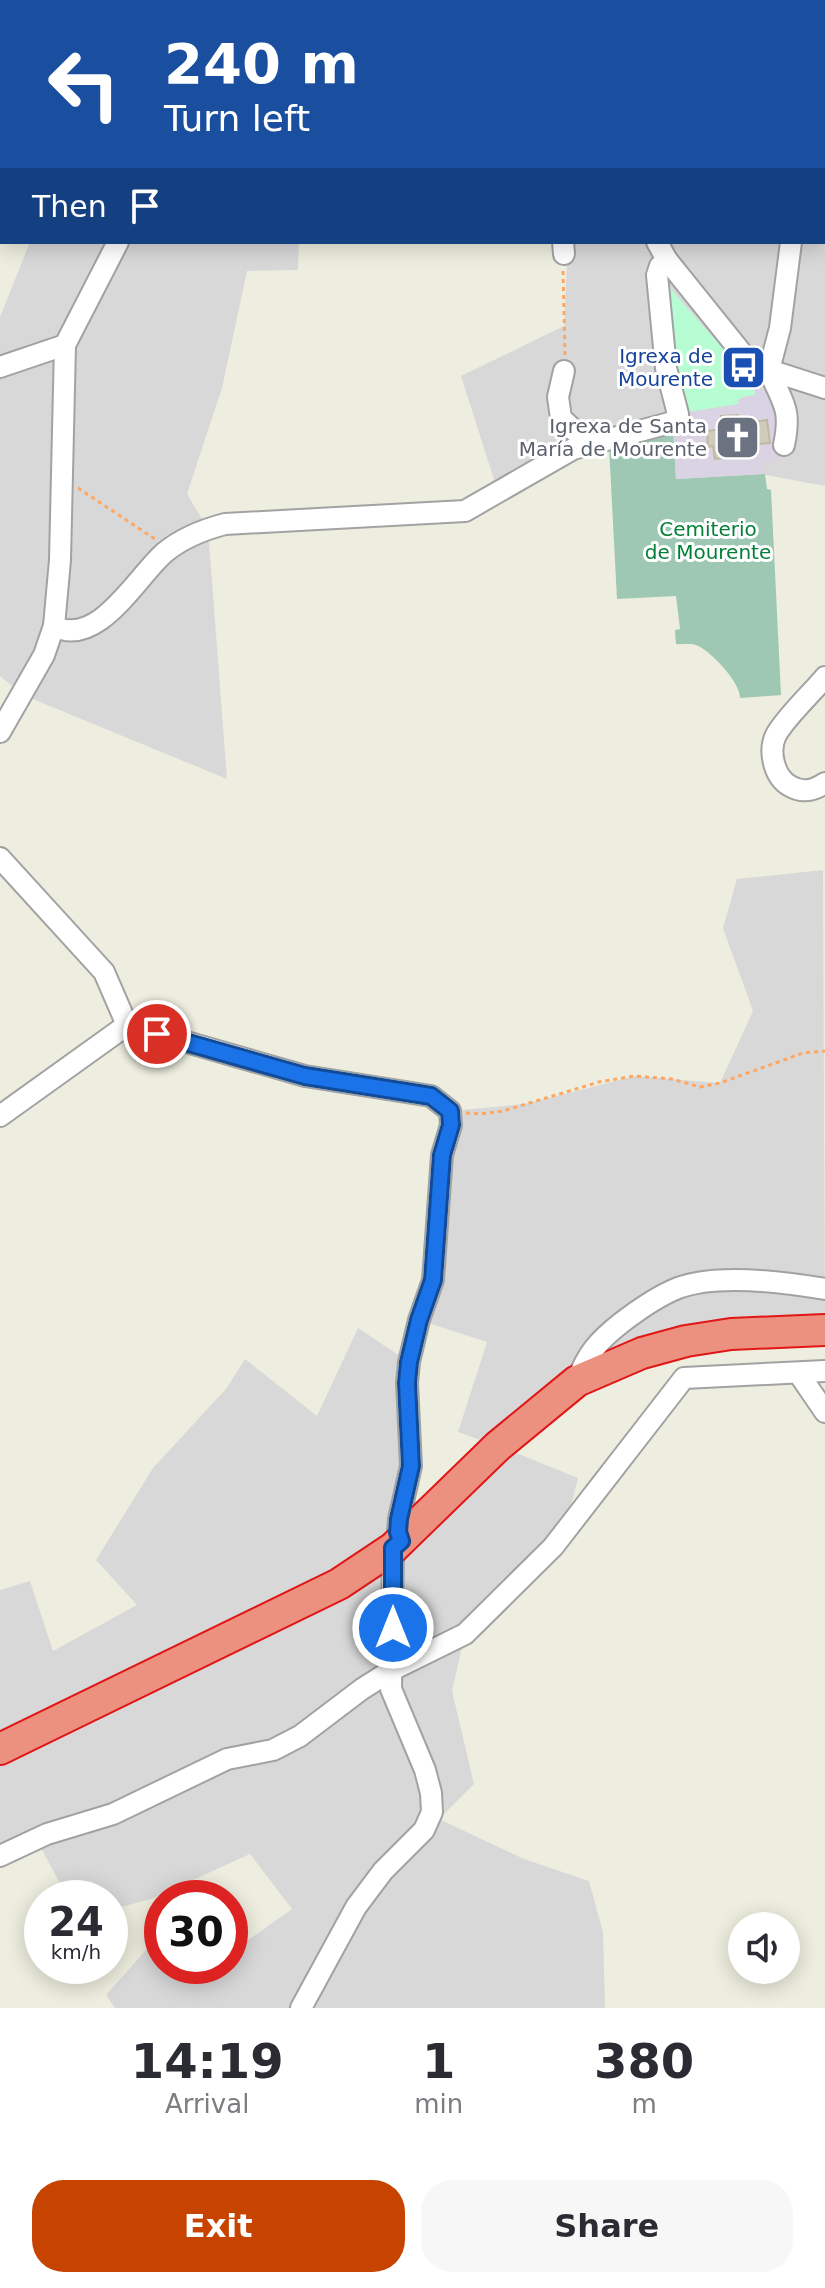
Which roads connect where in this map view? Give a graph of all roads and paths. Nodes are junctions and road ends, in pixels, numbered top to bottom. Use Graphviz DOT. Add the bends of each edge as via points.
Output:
graph roads {
  1 [pos="117,244"];
  2 [pos="791,244"];
  3 [pos="564,248"];
  4 [pos="662,251"];
  5 [pos="65,345"];
  6 [pos="0,367"];
  7 [pos="769,370"];
  8 [pos="564,371"];
  9 [pos="825,388"];
  10 [pos="561,418"];
  11 [pos="595,443"];
  12 [pos="784,445"];
  13 [pos="567,452"];
  14 [pos="62,476"];
  15 [pos="169,549"];
  16 [pos="54,626"];
  17 [pos="93,626"];
  18 [pos="44,655"];
  19 [pos="825,677"];
  20 [pos="0,732"];
  21 [pos="825,783"];
  22 [pos="0,858"];
  23 [pos="127,1025"];
  24 [pos="825,1051"];
  25 [pos="450,1111"];
  26 [pos="0,1116"];
  27 [pos="825,1289"];
  28 [pos="825,1330"];
  29 [pos="825,1371"];
  30 [pos="799,1374"];
  31 [pos="577,1381"];
  32 [pos="825,1412"];
  33 [pos="397,1544"];
  34 [pos="392,1670"];
  35 [pos="0,1749"];
  36 [pos="0,1856"];
  37 [pos="301,2008"];
  1 -- 5 [label="street"];
  2 -- 7 [label="street"];
  3 -- 8 [label="path"];
  4 -- 7 [label="street" via="745,357"];
  4 -- 11 [label="street" via="657,275 677,418"];
  5 -- 6 [label="street"];
  5 -- 14 [label="street"];
  7 -- 9 [label="street"];
  7 -- 12 [label="street" via="788,413"];
  8 -- 10 [label="street" via="558,397"];
  10 -- 11 [label="street"];
  10 -- 13 [label="street"];
  11 -- 13 [label="street"];
  13 -- 15 [label="street" via="465,511 225,524 186,537"];
  14 -- 15 [label="path"];
  14 -- 16 [label="street"];
  15 -- 17 [label="street"];
  16 -- 17 [label="street" via="78,632"];
  16 -- 18 [label="street"];
  17 -- 18 [label="street"];
  18 -- 20 [label="street"];
  19 -- 21 [label="street" via="776,736 773,753 775,769 793,788 803,792"];
  22 -- 23 [label="street" via="104,972"];
  23 -- 25 [label="street" via="305,1076 431,1096"];
  23 -- 26 [label="street"];
  24 -- 25 [label="path" via="803,1053 700,1087 635,1076 503,1111"];
  25 -- 33 [label="street" via="433,1280 409,1362 411,1466"];
  27 -- 31 [label="street" via="731,1280 680,1287 607,1334 586,1356"];
  28 -- 31 [label="highway" via="686,1341"];
  29 -- 30 [label="street"];
  30 -- 32 [label="street"];
  30 -- 34 [label="street" via="684,1378 542,1558 465,1634"];
  31 -- 33 [label="highway" via="498,1446"];
  33 -- 34 [label="street"];
  33 -- 35 [label="highway" via="339,1584"];
  34 -- 36 [label="street" via="273,1750 227,1759 113,1814 47,1834"];
  34 -- 37 [label="street" via="391,1689 425,1770 432,1812 424,1830 356,1907"];
}
